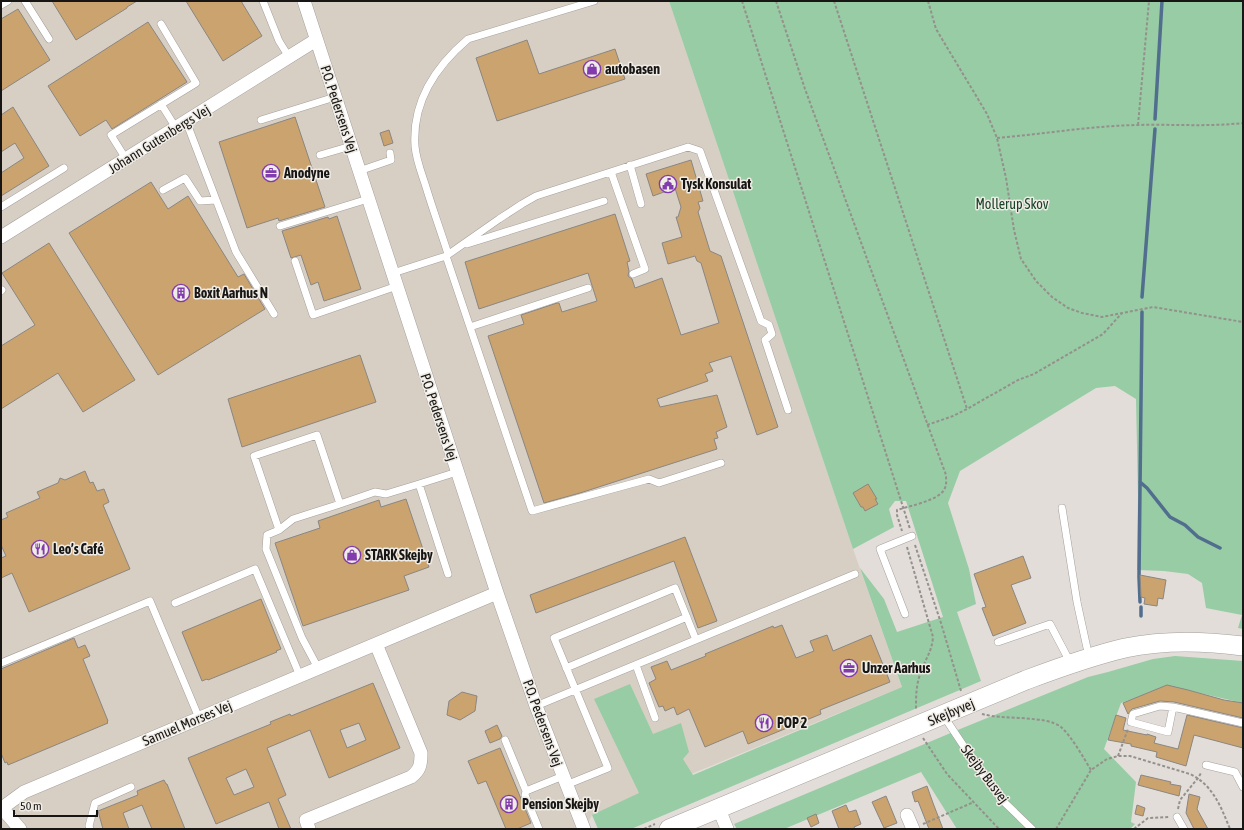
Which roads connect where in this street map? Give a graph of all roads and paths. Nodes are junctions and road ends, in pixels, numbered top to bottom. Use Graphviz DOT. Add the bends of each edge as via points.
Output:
graph roads {
  1 [pos="25,1"];
  2 [pos="263,1"];
  3 [pos="304,1"];
  4 [pos="594,1"];
  5 [pos="742,1"];
  6 [pos="776,1"];
  7 [pos="834,1"];
  8 [pos="928,1"];
  9 [pos="1149,1"];
  10 [pos="161,24"];
  11 [pos="49,39"];
  12 [pos="316,40"];
  13 [pos="289,57"];
  14 [pos="335,97"];
  15 [pos="161,104"];
  16 [pos="261,120"];
  17 [pos="1243,123"];
  18 [pos="181,124"];
  19 [pos="1138,125"];
  20 [pos="997,138"];
  21 [pos="351,146"];
  22 [pos="390,153"];
  23 [pos="320,155"];
  24 [pos="126,159"];
  25 [pos="630,165"];
  26 [pos="64,168"];
  27 [pos="359,171"];
  28 [pos="611,172"];
  29 [pos="163,190"];
  30 [pos="368,199"];
  31 [pos="216,200"];
  32 [pos="604,201"];
  33 [pos="641,204"];
  34 [pos="1,207"];
  35 [pos="280,226"];
  36 [pos="1,238"];
  37 [pos="459,246"];
  38 [pos="447,255"];
  39 [pos="295,261"];
  40 [pos="393,273"];
  41 [pos="633,274"];
  42 [pos="397,286"];
  43 [pos="588,288"];
  44 [pos="1123,312"];
  45 [pos="274,314"];
  46 [pos="1243,322"];
  47 [pos="470,327"];
  48 [pos="966,409"];
  49 [pos="788,410"];
  50 [pos="927,425"];
  51 [pos="721,464"];
  52 [pos="457,472"];
  53 [pos="419,484"];
  54 [pos="340,504"];
  55 [pos="903,508"];
  56 [pos="1062,508"];
  57 [pos="279,530"];
  58 [pos="912,536"];
  59 [pos="904,539"];
  60 [pos="448,574"];
  61 [pos="855,574"];
  62 [pos="497,593"];
  63 [pos="175,603"];
  64 [pos="905,614"];
  65 [pos="687,617"];
  66 [pos="696,640"];
  67 [pos="998,642"];
  68 [pos="376,644"];
  69 [pos="1243,646"];
  70 [pos="1087,648"];
  71 [pos="1,663"];
  72 [pos="1071,664"];
  73 [pos="636,665"];
  74 [pos="318,668"];
  75 [pos="566,668"];
  76 [pos="300,676"];
  77 [pos="575,690"];
  78 [pos="970,704"];
  79 [pos="536,706"];
  80 [pos="1173,707"];
  81 [pos="943,715"];
  82 [pos="199,718"];
  83 [pos="655,718"];
  84 [pos="1130,722"];
  85 [pos="1243,723"];
  86 [pos="916,726"];
  87 [pos="506,740"];
  88 [pos="1118,756"];
  89 [pos="1206,765"];
  90 [pos="1091,770"];
  91 [pos="1198,778"];
  92 [pos="565,780"];
  93 [pos="131,787"];
  94 [pos="1243,787"];
  95 [pos="526,791"];
  96 [pos="974,802"];
  97 [pos="1180,803"];
  98 [pos="719,809"];
  99 [pos="2,811"];
  100 [pos="907,814"];
  101 [pos="1177,817"];
  102 [pos="1139,824"];
  103 [pos="20,829"];
  104 [pos="90,829"];
  105 [pos="309,829"];
  106 [pos="538,829"];
  107 [pos="584,829"];
  108 [pos="670,829"];
  109 [pos="727,829"];
  110 [pos="912,829"];
  111 [pos="999,829"];
  112 [pos="1032,829"];
  113 [pos="1056,829"];
  114 [pos="1134,829"];
  115 [pos="1137,829"];
  116 [pos="1184,829"];
  117 [pos="1230,829"];
  1 -- 11 [label="lane"];
  2 -- 13 [label="lane" via="279,41"];
  3 -- 12 [label="street, P.O. Pedersens Vej"];
  4 -- 38 [label="lane" via="468,39 440,67 429,85 418,110 415,148"];
  5 -- 55 [label="path"];
  6 -- 50 [label="path" via="805,89"];
  7 -- 48 [label="path"];
  8 -- 20 [label="path" via="936,29 987,114"];
  9 -- 19 [label="path"];
  10 -- 15 [label="lane" via="196,83"];
  12 -- 13 [label="street, Johann Gutenbergs Vej"];
  12 -- 14 [label="street, P.O. Pedersens Vej"];
  13 -- 18 [label="street, Johann Gutenbergs Vej"];
  14 -- 16 [label="lane"];
  14 -- 21 [label="street, P.O. Pedersens Vej"];
  15 -- 18 [label="lane"];
  15 -- 24 [label="lane" via="111,135"];
  17 -- 19 [label="path" via="1222,126"];
  18 -- 24 [label="street, Johann Gutenbergs Vej"];
  18 -- 31 [label="lane"];
  19 -- 20 [label="path"];
  20 -- 44 [label="path" via="1021,259 1036,281 1052,297 1082,314 1102,316"];
  21 -- 23 [label="lane"];
  21 -- 27 [label="street, P.O. Pedersens Vej"];
  22 -- 27 [label="lane" via="391,160"];
  24 -- 36 [label="street, Johann Gutenbergs Vej"];
  25 -- 28 [label="lane"];
  25 -- 33 [label="lane"];
  25 -- 49 [label="lane" via="688,147 700,151 761,322 769,325 772,334 766,340"];
  26 -- 34 [label="lane"];
  27 -- 30 [label="street, P.O. Pedersens Vej"];
  28 -- 37 [label="lane" via="536,196"];
  28 -- 41 [label="lane" via="645,269"];
  29 -- 31 [label="lane" via="185,178 200,201"];
  30 -- 35 [label="lane"];
  30 -- 40 [label="street, P.O. Pedersens Vej"];
  31 -- 45 [label="lane" via="236,252"];
  32 -- 37 [label="lane"];
  37 -- 38 [label="lane"];
  38 -- 40 [label="lane"];
  38 -- 47 [label="lane"];
  39 -- 42 [label="lane" via="313,315"];
  40 -- 42 [label="street, P.O. Pedersens Vej"];
  42 -- 52 [label="street, P.O. Pedersens Vej"];
  43 -- 47 [label="lane"];
  44 -- 46 [label="path" via="1153,307"];
  44 -- 48 [label="path" via="1103,334"];
  47 -- 51 [label="lane" via="532,511 648,479 659,483"];
  48 -- 50 [label="path"];
  50 -- 55 [label="path" via="947,483 941,494 935,498"];
  52 -- 53 [label="lane"];
  52 -- 62 [label="street, P.O. Pedersens Vej"];
  53 -- 54 [label="lane" via="386,494 375,492"];
  53 -- 60 [label="lane"];
  54 -- 57 [label="lane" via="293,519"];
  54 -- 57 [label="lane" via="317,435 254,456"];
  55 -- 58 [label="path"];
  55 -- 59 [label="path" via="897,510 897,515"];
  56 -- 70 [label="lane"];
  57 -- 74 [label="lane" via="268,535 266,549 302,638"];
  58 -- 59 [label="lane"];
  58 -- 78 [label="path"];
  59 -- 64 [label="lane" via="880,549"];
  59 -- 86 [label="path" via="933,637 933,646 917,684"];
  61 -- 66 [label="lane"];
  62 -- 68 [label="street, Samuel Morses Vej"];
  62 -- 79 [label="street, P.O. Pedersens Vej"];
  63 -- 76 [label="lane" via="255,569"];
  65 -- 66 [label="lane"];
  65 -- 75 [label="lane"];
  65 -- 75 [label="lane" via="675,588 554,638"];
  66 -- 73 [label="lane"];
  67 -- 72 [label="lane" via="1050,624"];
  68 -- 74 [label="street, Samuel Morses Vej"];
  68 -- 105 [label="street" via="421,753 421,763 418,771 411,777 306,820"];
  69 -- 72 [label="street, Skejbyvej" via="1191,642 1158,643 1126,648"];
  71 -- 82 [label="lane" via="150,601"];
  72 -- 78 [label="street, Skejbyvej"];
  73 -- 77 [label="lane"];
  73 -- 83 [label="lane"];
  74 -- 76 [label="street, Samuel Morses Vej"];
  75 -- 77 [label="lane"];
  76 -- 82 [label="street, Samuel Morses Vej"];
  77 -- 79 [label="lane"];
  77 -- 92 [label="lane" via="608,768"];
  78 -- 81 [label="street, Skejbyvej"];
  78 -- 90 [label="path" via="983,714 1052,723 1061,728"];
  79 -- 92 [label="street, P.O. Pedersens Vej"];
  80 -- 84 [label="lane" via="1160,706 1133,714"];
  80 -- 84 [label="lane" via="1168,732"];
  80 -- 85 [label="lane"];
  81 -- 86 [label="street, Skejbyvej"];
  81 -- 112 [label="lane, Skejby Busvej" via="1002,800"];
  82 -- 99 [label="street, Samuel Morses Vej" via="24,792"];
  84 -- 88 [label="path"];
  86 -- 96 [label="path" via="947,774"];
  86 -- 98 [label="street, Skejbyvej"];
  87 -- 95 [label="lane"];
  88 -- 90 [label="path" via="1106,759"];
  88 -- 91 [label="path" via="1130,756"];
  89 -- 91 [label="path"];
  89 -- 94 [label="lane" via="1234,772"];
  90 -- 113 [label="path"];
  91 -- 97 [label="path"];
  91 -- 117 [label="path" via="1212,790"];
  92 -- 95 [label="lane"];
  92 -- 107 [label="street, P.O. Pedersens Vej"];
  93 -- 104 [label="lane" via="95,803"];
  95 -- 106 [label="lane" via="525,795"];
  96 -- 110 [label="path"];
  96 -- 111 [label="path"];
  98 -- 108 [label="street, Skejbyvej"];
  98 -- 109 [label="street"];
  99 -- 103 [label="street"];
  100 -- 110 [label="street"];
  101 -- 102 [label="path" via="1148,818"];
  101 -- 116 [label="lane"];
  102 -- 114 [label="path"];
  102 -- 115 [label="path"];
}
